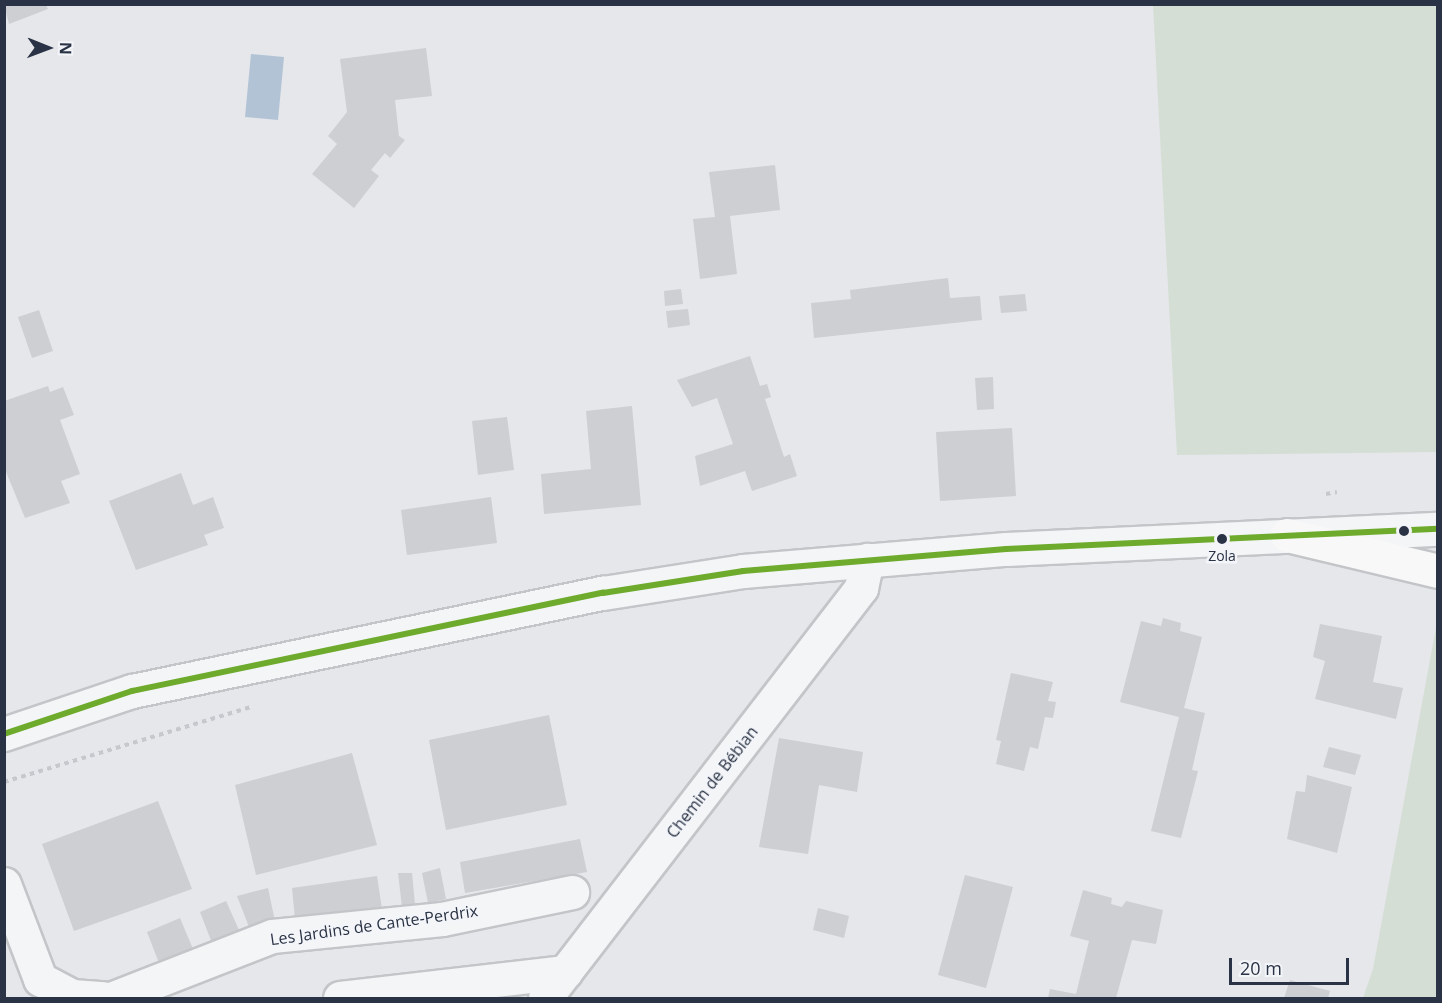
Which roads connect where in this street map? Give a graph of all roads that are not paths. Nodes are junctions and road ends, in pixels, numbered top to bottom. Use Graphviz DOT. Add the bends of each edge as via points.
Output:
graph roads {
  1 [pos="1437,515"];
  2 [pos="1437,529"];
  3 [pos="1390,530"];
  4 [pos="1287,535"];
  5 [pos="867,560"];
  6 [pos="1437,571"];
  7 [pos="4,734"];
  8 [pos="4,884"];
  9 [pos="572,892"];
  10 [pos="566,972"];
  11 [pos="104,999"];
  12 [pos="113,999"];
  13 [pos="340,999"];
  14 [pos="545,999"];
  1 -- 3 [label="street"];
  2 -- 3 [label="street"];
  3 -- 4 [label="street"];
  4 -- 5 [label="street"];
  4 -- 6 [label="main road"];
  5 -- 7 [label="street" via="743,571 603,593 132,691"];
  5 -- 10 [label="street, Chemin de Bébian" via="861,588"];
  8 -- 11 [label="street" via="40,979 72,996"];
  9 -- 12 [label="street, Les Jardins de Cante-Perdrix" via="442,919 272,936"];
  10 -- 13 [label="street"];
  10 -- 14 [label="street, Chemin de Bébian"];
}
